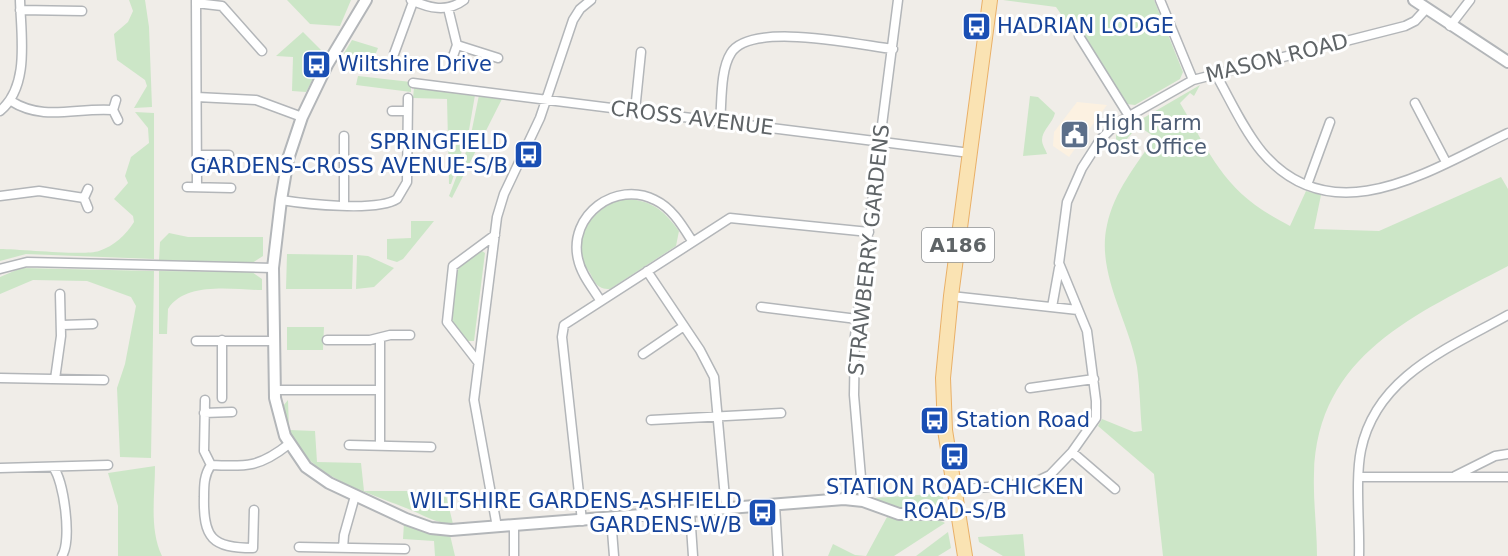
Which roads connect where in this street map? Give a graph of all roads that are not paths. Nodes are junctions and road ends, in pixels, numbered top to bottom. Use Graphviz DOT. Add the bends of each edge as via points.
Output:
graph roads {
  1 [pos="20,0"];
  2 [pos="366,0"];
  3 [pos="465,0"];
  4 [pos="591,0"];
  5 [pos="898,0"];
  6 [pos="990,0"];
  7 [pos="1160,0"];
  8 [pos="1414,0"];
  9 [pos="1470,0"];
  10 [pos="412,1"];
  11 [pos="196,2"];
  12 [pos="448,9"];
  13 [pos="1426,9"];
  14 [pos="20,10"];
  15 [pos="82,11"];
  16 [pos="1450,26"];
  17 [pos="1079,36"];
  18 [pos="457,45"];
  19 [pos="893,49"];
  20 [pos="262,51"];
  21 [pos="641,52"];
  22 [pos="394,54"];
  23 [pos="498,58"];
  24 [pos="452,59"];
  25 [pos="1508,62"];
  26 [pos="1215,73"];
  27 [pos="1192,80"];
  28 [pos="413,83"];
  29 [pos="198,97"];
  30 [pos="408,98"];
  31 [pos="116,100"];
  32 [pos="546,100"];
  33 [pos="11,101"];
  34 [pos="1416,103"];
  35 [pos="113,110"];
  36 [pos="0,111"];
  37 [pos="392,111"];
  38 [pos="407,111"];
  39 [pos="635,111"];
  40 [pos="1129,116"];
  41 [pos="302,117"];
  42 [pos="118,120"];
  43 [pos="720,122"];
  44 [pos="1330,122"];
  45 [pos="1508,133"];
  46 [pos="344,136"];
  47 [pos="881,142"];
  48 [pos="970,153"];
  49 [pos="198,155"];
  50 [pos="229,155"];
  51 [pos="1446,162"];
  52 [pos="1307,185"];
  53 [pos="187,187"];
  54 [pos="197,187"];
  55 [pos="231,188"];
  56 [pos="88,189"];
  57 [pos="0,196"];
  58 [pos="84,198"];
  59 [pos="281,200"];
  60 [pos="344,205"];
  61 [pos="88,208"];
  62 [pos="869,232"];
  63 [pos="495,234"];
  64 [pos="692,241"];
  65 [pos="273,268"];
  66 [pos="1059,268"];
  67 [pos="0,269"];
  68 [pos="647,271"];
  69 [pos="60,294"];
  70 [pos="951,296"];
  71 [pos="600,300"];
  72 [pos="761,307"];
  73 [pos="1052,307"];
  74 [pos="1078,310"];
  75 [pos="1508,315"];
  76 [pos="857,319"];
  77 [pos="93,324"];
  78 [pos="62,325"];
  79 [pos="684,326"];
  80 [pos="410,335"];
  81 [pos="380,338"];
  82 [pos="196,340"];
  83 [pos="222,340"];
  84 [pos="274,340"];
  85 [pos="327,340"];
  86 [pos="643,354"];
  87 [pos="478,362"];
  88 [pos="0,378"];
  89 [pos="55,379"];
  90 [pos="1094,379"];
  91 [pos="104,380"];
  92 [pos="1030,388"];
  93 [pos="274,390"];
  94 [pos="380,390"];
  95 [pos="222,398"];
  96 [pos="205,400"];
  97 [pos="232,412"];
  98 [pos="204,413"];
  99 [pos="781,413"];
  100 [pos="718,417"];
  101 [pos="651,420"];
  102 [pos="288,444"];
  103 [pos="350,445"];
  104 [pos="380,446"];
  105 [pos="431,447"];
  106 [pos="1072,452"];
  107 [pos="1508,454"];
  108 [pos="108,465"];
  109 [pos="211,465"];
  110 [pos="52,467"];
  111 [pos="0,468"];
  112 [pos="1360,477"];
  113 [pos="1508,477"];
  114 [pos="1452,478"];
  115 [pos="1115,489"];
  116 [pos="954,490"];
  117 [pos="355,496"];
  118 [pos="863,501"];
  119 [pos="774,505"];
  120 [pos="726,509"];
  121 [pos="254,510"];
  122 [pos="690,512"];
  123 [pos="957,514"];
  124 [pos="611,518"];
  125 [pos="582,521"];
  126 [pos="514,526"];
  127 [pos="497,527"];
  128 [pos="299,547"];
  129 [pos="343,548"];
  130 [pos="405,549"];
  131 [pos="62,556"];
  132 [pos="514,556"];
  133 [pos="614,556"];
  134 [pos="693,556"];
  135 [pos="778,556"];
  136 [pos="965,556"];
  137 [pos="1359,556"];
  1 -- 14 [label="street"];
  2 -- 41 [label="street" via="327,65"];
  3 -- 12 [label="street"];
  4 -- 32 [label="street" via="573,20"];
  5 -- 19 [label="street, STRAWBERRY GARDENS"];
  6 -- 48 [label="main road, A186"];
  7 -- 27 [label="street"];
  8 -- 13 [label="street"];
  9 -- 16 [label="street"];
  10 -- 12 [label="street"];
  10 -- 22 [label="street"];
  11 -- 20 [label="street" via="222,6"];
  11 -- 29 [label="street"];
  12 -- 18 [label="street"];
  13 -- 16 [label="street"];
  13 -- 26 [label="street, MASON ROAD" via="1405,26"];
  14 -- 15 [label="street"];
  14 -- 33 [label="street" via="20,74"];
  16 -- 25 [label="street"];
  17 -- 40 [label="street"];
  18 -- 23 [label="street"];
  18 -- 24 [label="street"];
  19 -- 43 [label="street" via="782,36 742,44 730,53 726,64"];
  19 -- 47 [label="street, STRAWBERRY GARDENS"];
  21 -- 39 [label="street"];
  26 -- 27 [label="street, MASON ROAD"];
  26 -- 52 [label="street" via="1263,152 1281,170"];
  27 -- 40 [label="street, MASON ROAD"];
  28 -- 32 [label="street, CROSS AVENUE"];
  29 -- 41 [label="street" via="256,99"];
  29 -- 49 [label="street"];
  30 -- 38 [label="street"];
  31 -- 35 [label="street"];
  32 -- 39 [label="street, CROSS AVENUE"];
  32 -- 63 [label="street" via="501,201"];
  33 -- 35 [label="street" via="46,114 84,108"];
  33 -- 36 [label="street"];
  34 -- 51 [label="street"];
  35 -- 42 [label="street"];
  37 -- 38 [label="street"];
  38 -- 60 [label="street" via="407,175 403,192 386,204"];
  39 -- 43 [label="street, CROSS AVENUE"];
  40 -- 66 [label="street, MASON ROAD" via="1100,140 1074,185 1064,215"];
  41 -- 59 [label="street" via="288,159"];
  43 -- 47 [label="street, CROSS AVENUE"];
  44 -- 52 [label="street"];
  45 -- 51 [label="street"];
  46 -- 60 [label="street"];
  47 -- 48 [label="street, CROSS AVENUE"];
  47 -- 62 [label="street, STRAWBERRY GARDENS"];
  48 -- 70 [label="main road, A186"];
  49 -- 50 [label="street"];
  49 -- 54 [label="street"];
  51 -- 52 [label="street" via="1378,191 1338,192"];
  53 -- 54 [label="street"];
  54 -- 55 [label="street"];
  56 -- 58 [label="street"];
  57 -- 58 [label="street" via="39,191"];
  58 -- 61 [label="street"];
  59 -- 60 [label="street"];
  59 -- 65 [label="street"];
  62 -- 64 [label="street" via="733,218"];
  62 -- 76 [label="street, STRAWBERRY GARDENS"];
  63 -- 87 [label="street"];
  63 -- 87 [label="street" via="458,261 451,271 447,322"];
  64 -- 68 [label="street"];
  64 -- 71 [label="street" via="669,209 657,200 628,194 605,200 584,221 577,244 580,265"];
  65 -- 67 [label="street" via="27,262"];
  65 -- 84 [label="street"];
  66 -- 73 [label="street, MASON ROAD"];
  66 -- 74 [label="street"];
  68 -- 71 [label="street"];
  68 -- 79 [label="street"];
  69 -- 78 [label="street"];
  70 -- 73 [label="street"];
  70 -- 116 [label="main road, A186" via="943,378 945,430"];
  71 -- 125 [label="street" via="568,322 562,332"];
  72 -- 76 [label="street"];
  73 -- 74 [label="street"];
  74 -- 90 [label="street" via="1087,331"];
  75 -- 112 [label="street" via="1400,379 1369,424 1361,451"];
  76 -- 118 [label="street, STRAWBERRY GARDENS" via="854,386"];
  77 -- 78 [label="street"];
  78 -- 89 [label="street"];
  79 -- 86 [label="street"];
  79 -- 100 [label="street" via="714,377"];
  80 -- 81 [label="street"];
  81 -- 85 [label="street"];
  81 -- 94 [label="street"];
  82 -- 83 [label="street"];
  83 -- 84 [label="street"];
  83 -- 95 [label="street"];
  84 -- 93 [label="street"];
  87 -- 127 [label="street" via="474,408"];
  88 -- 89 [label="street"];
  89 -- 91 [label="street"];
  90 -- 92 [label="street"];
  90 -- 106 [label="street" via="1096,418"];
  93 -- 94 [label="street"];
  93 -- 102 [label="street" via="277,414"];
  94 -- 104 [label="street"];
  96 -- 98 [label="street"];
  97 -- 98 [label="street"];
  98 -- 109 [label="street" via="204,452"];
  99 -- 100 [label="street"];
  100 -- 101 [label="street"];
  100 -- 120 [label="street"];
  102 -- 109 [label="street" via="260,464"];
  102 -- 117 [label="street" via="314,473"];
  103 -- 104 [label="street"];
  104 -- 105 [label="street"];
  106 -- 115 [label="street"];
  106 -- 116 [label="street" via="1038,482"];
  107 -- 114 [label="street"];
  108 -- 110 [label="street"];
  109 -- 121 [label="street" via="204,481 204,519 211,536 226,547 253,548"];
  110 -- 111 [label="street"];
  110 -- 131 [label="street" via="60,478 68,534"];
  112 -- 114 [label="street"];
  112 -- 137 [label="street"];
  113 -- 114 [label="street"];
  116 -- 123 [label="main road, A186"];
  117 -- 127 [label="street" via="431,528"];
  117 -- 129 [label="street"];
  118 -- 119 [label="street"];
  118 -- 123 [label="street" via="904,514"];
  119 -- 120 [label="street"];
  119 -- 135 [label="street"];
  120 -- 122 [label="street"];
  122 -- 124 [label="street"];
  122 -- 134 [label="street"];
  123 -- 136 [label="main road, A186"];
  124 -- 125 [label="street"];
  124 -- 133 [label="street"];
  125 -- 126 [label="street"];
  126 -- 127 [label="street"];
  126 -- 132 [label="street"];
  128 -- 129 [label="street"];
  129 -- 130 [label="street"];
}
